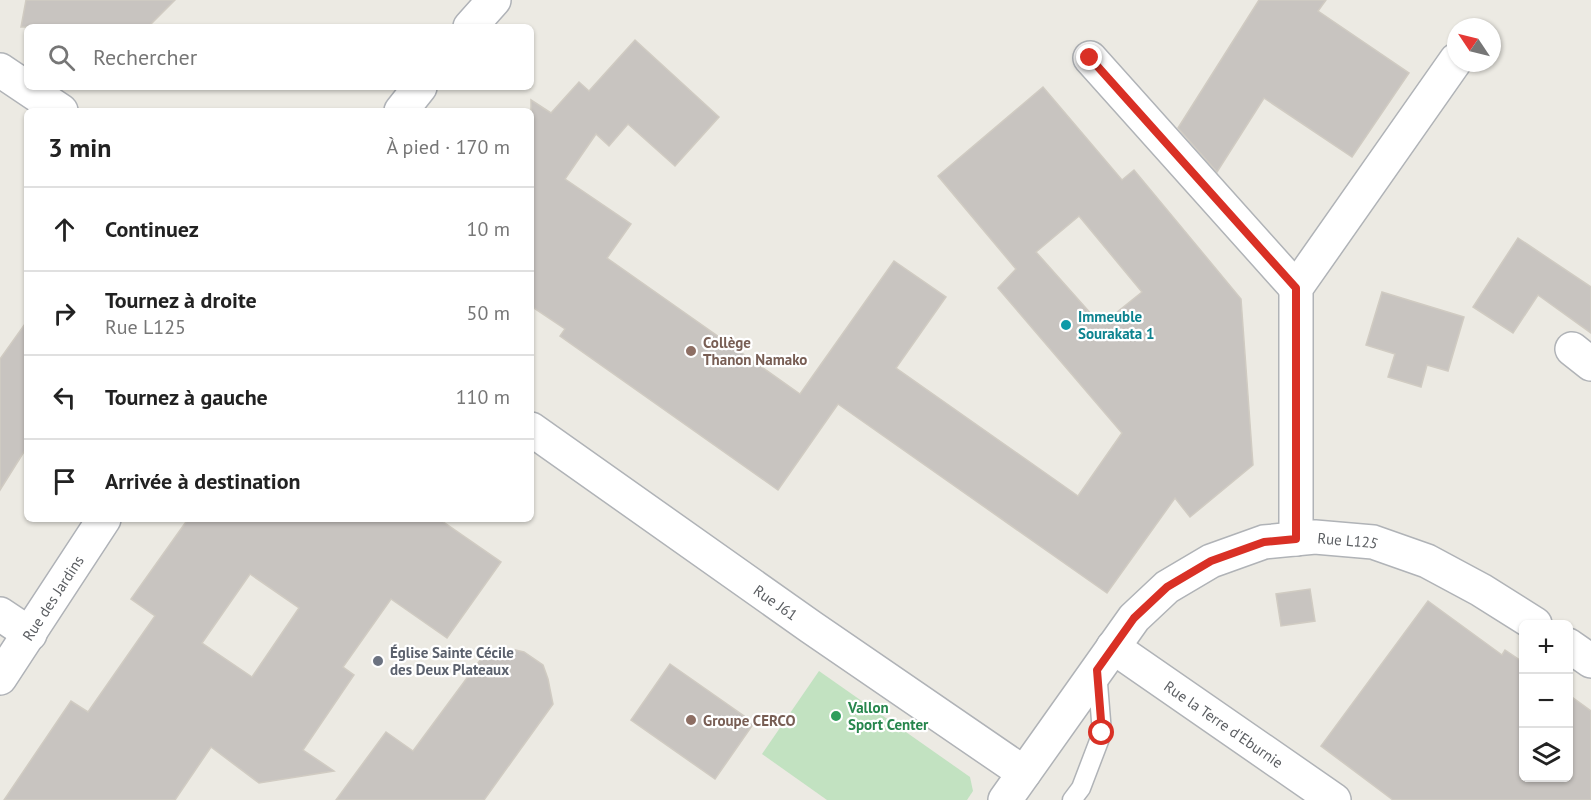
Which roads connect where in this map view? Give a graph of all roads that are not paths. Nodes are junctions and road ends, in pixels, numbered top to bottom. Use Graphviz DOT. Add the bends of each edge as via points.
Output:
graph roads {
  1 [pos="494,0"];
  2 [pos="473,24"];
  3 [pos="1090,58"];
  4 [pos="0,70"];
  5 [pos="1448,72"];
  6 [pos="24,86"];
  7 [pos="30,90"];
  8 [pos="418,90"];
  9 [pos="57,108"];
  10 [pos="404,108"];
  11 [pos="1296,288"];
  12 [pos="534,431"];
  13 [pos="102,522"];
  14 [pos="1296,539"];
  15 [pos="0,614"];
  16 [pos="1529,620"];
  17 [pos="30,634"];
  18 [pos="1105,658"];
  19 [pos="0,678"];
  20 [pos="1024,773"];
  21 [pos="1005,800"];
  22 [pos="1072,800"];
  23 [pos="1334,800"];
  1 -- 2 [label="street"];
  3 -- 11 [label="street"];
  4 -- 6 [label="street"];
  5 -- 11 [label="street"];
  7 -- 9 [label="street"];
  8 -- 10 [label="street"];
  11 -- 14 [label="street"];
  12 -- 20 [label="street, Rue J61"];
  13 -- 17 [label="street, Rue des Jardins"];
  14 -- 16 [label="street, Rue L125" via="1373,542 1416,557"];
  14 -- 18 [label="street, Rue L125" via="1264,542 1211,561 1167,587 1134,618"];
  15 -- 17 [label="street"];
  17 -- 19 [label="street, Rue des Jardins"];
  18 -- 20 [label="street, Rue L125"];
  18 -- 22 [label="lane" via="1102,733 1081,788"];
  18 -- 23 [label="street, Rue la Terre d'Eburnie"];
  20 -- 21 [label="street, Rue L125"];
}
